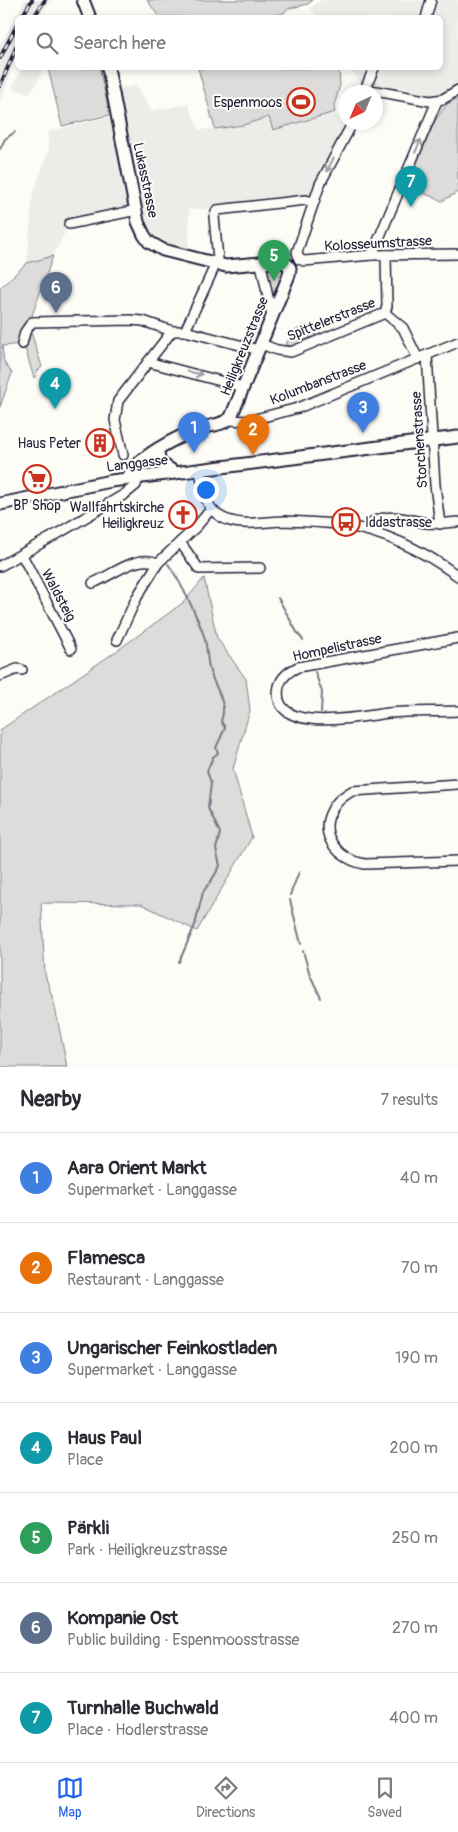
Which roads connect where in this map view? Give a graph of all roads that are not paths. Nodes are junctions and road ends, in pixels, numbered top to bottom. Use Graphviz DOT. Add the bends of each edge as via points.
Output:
graph roads {
  1 [pos="83,0"];
  2 [pos="431,0"];
  3 [pos="89,15"];
  4 [pos="427,15"];
  5 [pos="108,70"];
  6 [pos="373,70"];
  7 [pos="367,85"];
  8 [pos="458,90"];
  9 [pos="383,94"];
  10 [pos="437,101"];
  11 [pos="349,130"];
  12 [pos="314,202"];
  13 [pos="137,210"];
  14 [pos="69,224"];
  15 [pos="458,254"];
  16 [pos="372,255"];
  17 [pos="386,255"];
  18 [pos="299,259"];
  19 [pos="216,264"];
  20 [pos="261,264"];
  21 [pos="289,266"];
  22 [pos="385,313"];
  23 [pos="272,316"];
  24 [pos="172,331"];
  25 [pos="185,331"];
  26 [pos="458,342"];
  27 [pos="22,344"];
  28 [pos="260,347"];
  29 [pos="422,357"];
  30 [pos="148,362"];
  31 [pos="243,387"];
  32 [pos="229,420"];
  33 [pos="458,437"];
  34 [pos="432,440"];
  35 [pos="155,451"];
  36 [pos="123,456"];
  37 [pos="200,470"];
  38 [pos="176,474"];
  39 [pos="133,479"];
  40 [pos="0,504"];
  41 [pos="212,509"];
  42 [pos="458,522"];
  43 [pos="440,524"];
  44 [pos="367,530"];
  45 [pos="180,542"];
  46 [pos="22,555"];
  47 [pos="158,563"];
  48 [pos="0,566"];
  49 [pos="260,568"];
  50 [pos="458,576"];
  51 [pos="93,583"];
  52 [pos="458,638"];
  53 [pos="117,640"];
  54 [pos="71,649"];
  55 [pos="22,670"];
  56 [pos="0,676"];
  57 [pos="458,710"];
  58 [pos="458,784"];
  59 [pos="458,861"];
  1 -- 3 [label="main road"];
  2 -- 4 [label="street"];
  5 -- 13 [label="main road, Lukasstrasse"];
  6 -- 7 [label="street"];
  8 -- 10 [label="street"];
  9 -- 10 [label="street"];
  16 -- 10 [label="street, one-way"];
  11 -- 12 [label="street, one-way"];
  12 -- 18 [label="street" via="297,252"];
  12 -- 19 [label="street" via="306,200 219,209 214,217"];
  13 -- 14 [label="street"];
  13 -- 19 [label="main road, Lukasstrasse" via="141,229 151,243 163,250"];
  15 -- 17 [label="street, Kolosseumstrasse"];
  16 -- 17 [label="street, Kolosseumstrasse"];
  16 -- 18 [label="street, Kolosseumstrasse"];
  17 -- 22 [label="street, Spittelerstrasse"];
  18 -- 21 [label="street"];
  19 -- 20 [label="main road, Lukasstrasse" via="234,267"];
  19 -- 25 [label="street"];
  20 -- 21 [label="main road, Lukasstrasse" via="281,261"];
  20 -- 23 [label="street"];
  21 -- 23 [label="main road, Heiligkreuzstrasse" via="289,275"];
  22 -- 28 [label="street, Spittelerstrasse" via="291,352"];
  22 -- 29 [label="street, Storchenstrasse" via="403,328"];
  23 -- 28 [label="main road, Heiligkreuzstrasse"];
  24 -- 25 [label="street, Spittelerstrasse"];
  24 -- 27 [label="street, Spittelerstrasse" via="130,320 32,322"];
  24 -- 30 [label="street"];
  25 -- 28 [label="street, Spittelerstrasse"];
  26 -- 29 [label="street, Kolumbanstrasse"];
  28 -- 31 [label="main road, Heiligkreuzstrasse"];
  29 -- 32 [label="street, Kolumbanstrasse" via="298,408 248,421"];
  29 -- 34 [label="street, Storchenstrasse" via="428,360"];
  30 -- 31 [label="street, one-way"];
  30 -- 36 [label="street" via="120,397 117,406 115,420"];
  31 -- 32 [label="main road, Heiligkreuzstrasse"];
  32 -- 35 [label="main road, Kolumbanstrasse" via="185,434"];
  33 -- 34 [label="main road, Langgasse"];
  34 -- 37 [label="main road, Langgasse"];
  34 -- 43 [label="street, Storchenstrasse"];
  35 -- 38 [label="main road" via="159,462"];
  35 -- 39 [label="main road, Kolumbanstrasse" via="133,468"];
  37 -- 38 [label="main road, Langgasse"];
  37 -- 41 [label="street" via="205,498"];
  38 -- 39 [label="main road, Langgasse"];
  39 -- 40 [label="main road, Langgasse"];
  39 -- 46 [label="street" via="115,499"];
  41 -- 44 [label="street" via="233,522 325,523"];
  41 -- 45 [label="street"];
  42 -- 43 [label="street"];
  43 -- 44 [label="street" via="399,516 372,522"];
  44 -- 50 [label="street" via="433,558"];
  45 -- 47 [label="street"];
  45 -- 49 [label="street" via="199,569"];
  46 -- 48 [label="street"];
  46 -- 54 [label="street, Waldsteig"];
  47 -- 51 [label="street" via="132,563"];
  47 -- 53 [label="street" via="137,597"];
  52 -- 57 [label="street, Hompelistrasse" via="298,667 286,674 279,689 284,708 303,718 338,720"];
  55 -- 56 [label="street"];
  58 -- 59 [label="street" via="352,791 332,810 328,832 342,856 356,863"];
}
